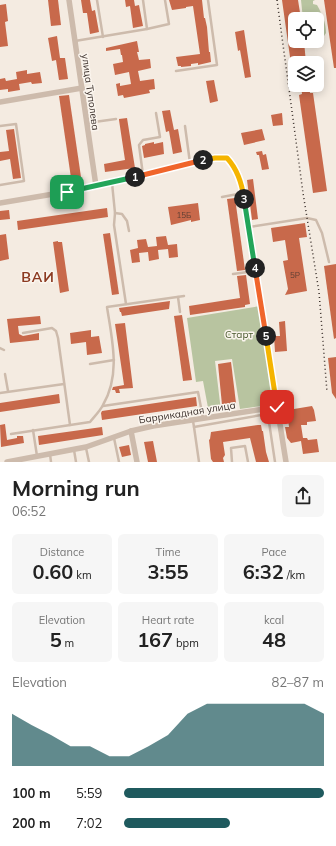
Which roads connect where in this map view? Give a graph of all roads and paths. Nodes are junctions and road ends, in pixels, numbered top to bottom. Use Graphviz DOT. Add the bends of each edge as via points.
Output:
graph roads {
  1 [pos="69,0"];
  2 [pos="97,0"];
  3 [pos="143,0"];
  4 [pos="165,0"];
  5 [pos="208,0"];
  6 [pos="147,29"];
  7 [pos="103,37"];
  8 [pos="75,41"];
  9 [pos="176,71"];
  10 [pos="82,88"];
  11 [pos="0,102"];
  12 [pos="156,113"];
  13 [pos="116,119"];
  14 [pos="87,123"];
  15 [pos="0,126"];
  16 [pos="184,126"];
  17 [pos="190,163"];
  18 [pos="144,176"];
  19 [pos="112,183"];
  20 [pos="0,185"];
  21 [pos="96,186"];
  22 [pos="243,193"];
  23 [pos="222,197"];
  24 [pos="0,202"];
  25 [pos="115,212"];
  26 [pos="249,227"];
  27 [pos="129,231"];
  28 [pos="329,262"];
  29 [pos="255,271"];
  30 [pos="233,274"];
  31 [pos="184,296"];
  32 [pos="178,297"];
  33 [pos="126,304"];
  34 [pos="180,312"];
  35 [pos="23,333"];
  36 [pos="0,348"];
  37 [pos="4,350"];
  38 [pos="114,360"];
  39 [pos="90,364"];
  40 [pos="5,374"];
  41 [pos="64,384"];
  42 [pos="8,391"];
  43 [pos="0,392"];
  44 [pos="103,406"];
  45 [pos="277,407"];
  46 [pos="203,418"];
  47 [pos="193,420"];
  48 [pos="70,425"];
  49 [pos="194,427"];
  50 [pos="32,430"];
  51 [pos="131,431"];
  52 [pos="11,434"];
  53 [pos="114,438"];
  54 [pos="86,447"];
  55 [pos="74,450"];
  56 [pos="50,454"];
  57 [pos="37,456"];
  58 [pos="7,462"];
  59 [pos="51,462"];
  60 [pos="76,462"];
  61 [pos="89,462"];
  62 [pos="119,462"];
  63 [pos="137,462"];
  64 [pos="200,462"];
  65 [pos="232,462"];
  66 [pos="248,462"];
  67 [pos="275,462"];
  68 [pos="286,462"];
  1 -- 8 [label="street, улица Туполева"];
  2 -- 7 [label="lane"];
  3 -- 6 [label="lane"];
  4 -- 6 [label="lane" via="169,24"];
  5 -- 9 [label="lane" via="217,65"];
  6 -- 7 [label="lane"];
  7 -- 8 [label="lane"];
  8 -- 10 [label="street, улица Туполева"];
  10 -- 11 [label="street"];
  10 -- 14 [label="street, улица Туполева"];
  12 -- 18 [label="lane" via="160,137 143,140 139,145"];
  13 -- 14 [label="lane"];
  14 -- 21 [label="street, улица Туполева"];
  15 -- 20 [label="lane" via="16,124 24,181"];
  16 -- 17 [label="lane"];
  17 -- 18 [label="street"];
  17 -- 22 [label="street" via="227,158 237,172"];
  18 -- 19 [label="street"];
  19 -- 21 [label="street"];
  19 -- 25 [label="lane"];
  21 -- 24 [label="street"];
  22 -- 23 [label="lane"];
  22 -- 26 [label="street"];
  25 -- 27 [label="lane" via="122,214"];
  25 -- 33 [label="lane" via="114,225"];
  26 -- 28 [label="lane" via="307,218 316,220"];
  26 -- 29 [label="street"];
  29 -- 30 [label="lane"];
  29 -- 45 [label="street"];
  31 -- 32 [label="lane"];
  32 -- 33 [label="lane"];
  32 -- 34 [label="lane"];
  33 -- 38 [label="lane" via="107,307"];
  35 -- 41 [label="lane" via="52,328 56,331"];
  36 -- 37 [label="lane"];
  38 -- 39 [label="lane"];
  38 -- 44 [label="lane" via="112,384"];
  40 -- 42 [label="lane"];
  41 -- 42 [label="lane"];
  41 -- 48 [label="lane"];
  42 -- 43 [label="lane"];
  44 -- 46 [label="lane" via="198,392"];
  44 -- 48 [label="lane" via="90,422"];
  45 -- 46 [label="street, Баррикадная улица"];
  45 -- 68 [label="street"];
  46 -- 47 [label="street, Баррикадная улица"];
  47 -- 49 [label="lane"];
  47 -- 51 [label="street, Баррикадная улица"];
  48 -- 50 [label="lane"];
  49 -- 64 [label="lane"];
  49 -- 67 [label="lane" via="261,415 266,417"];
  50 -- 52 [label="lane"];
  50 -- 57 [label="lane"];
  51 -- 53 [label="street, Баррикадная улица"];
  51 -- 63 [label="street"];
  53 -- 54 [label="street, Баррикадная улица"];
  53 -- 62 [label="lane"];
  54 -- 55 [label="street, Баррикадная улица"];
  54 -- 61 [label="lane"];
  55 -- 56 [label="street, Баррикадная улица"];
  55 -- 60 [label="lane"];
  56 -- 57 [label="street, Баррикадная улица"];
  56 -- 59 [label="lane"];
  57 -- 58 [label="street, Баррикадная улица"];
  65 -- 66 [label="lane" via="230,448 246,446"];
}
